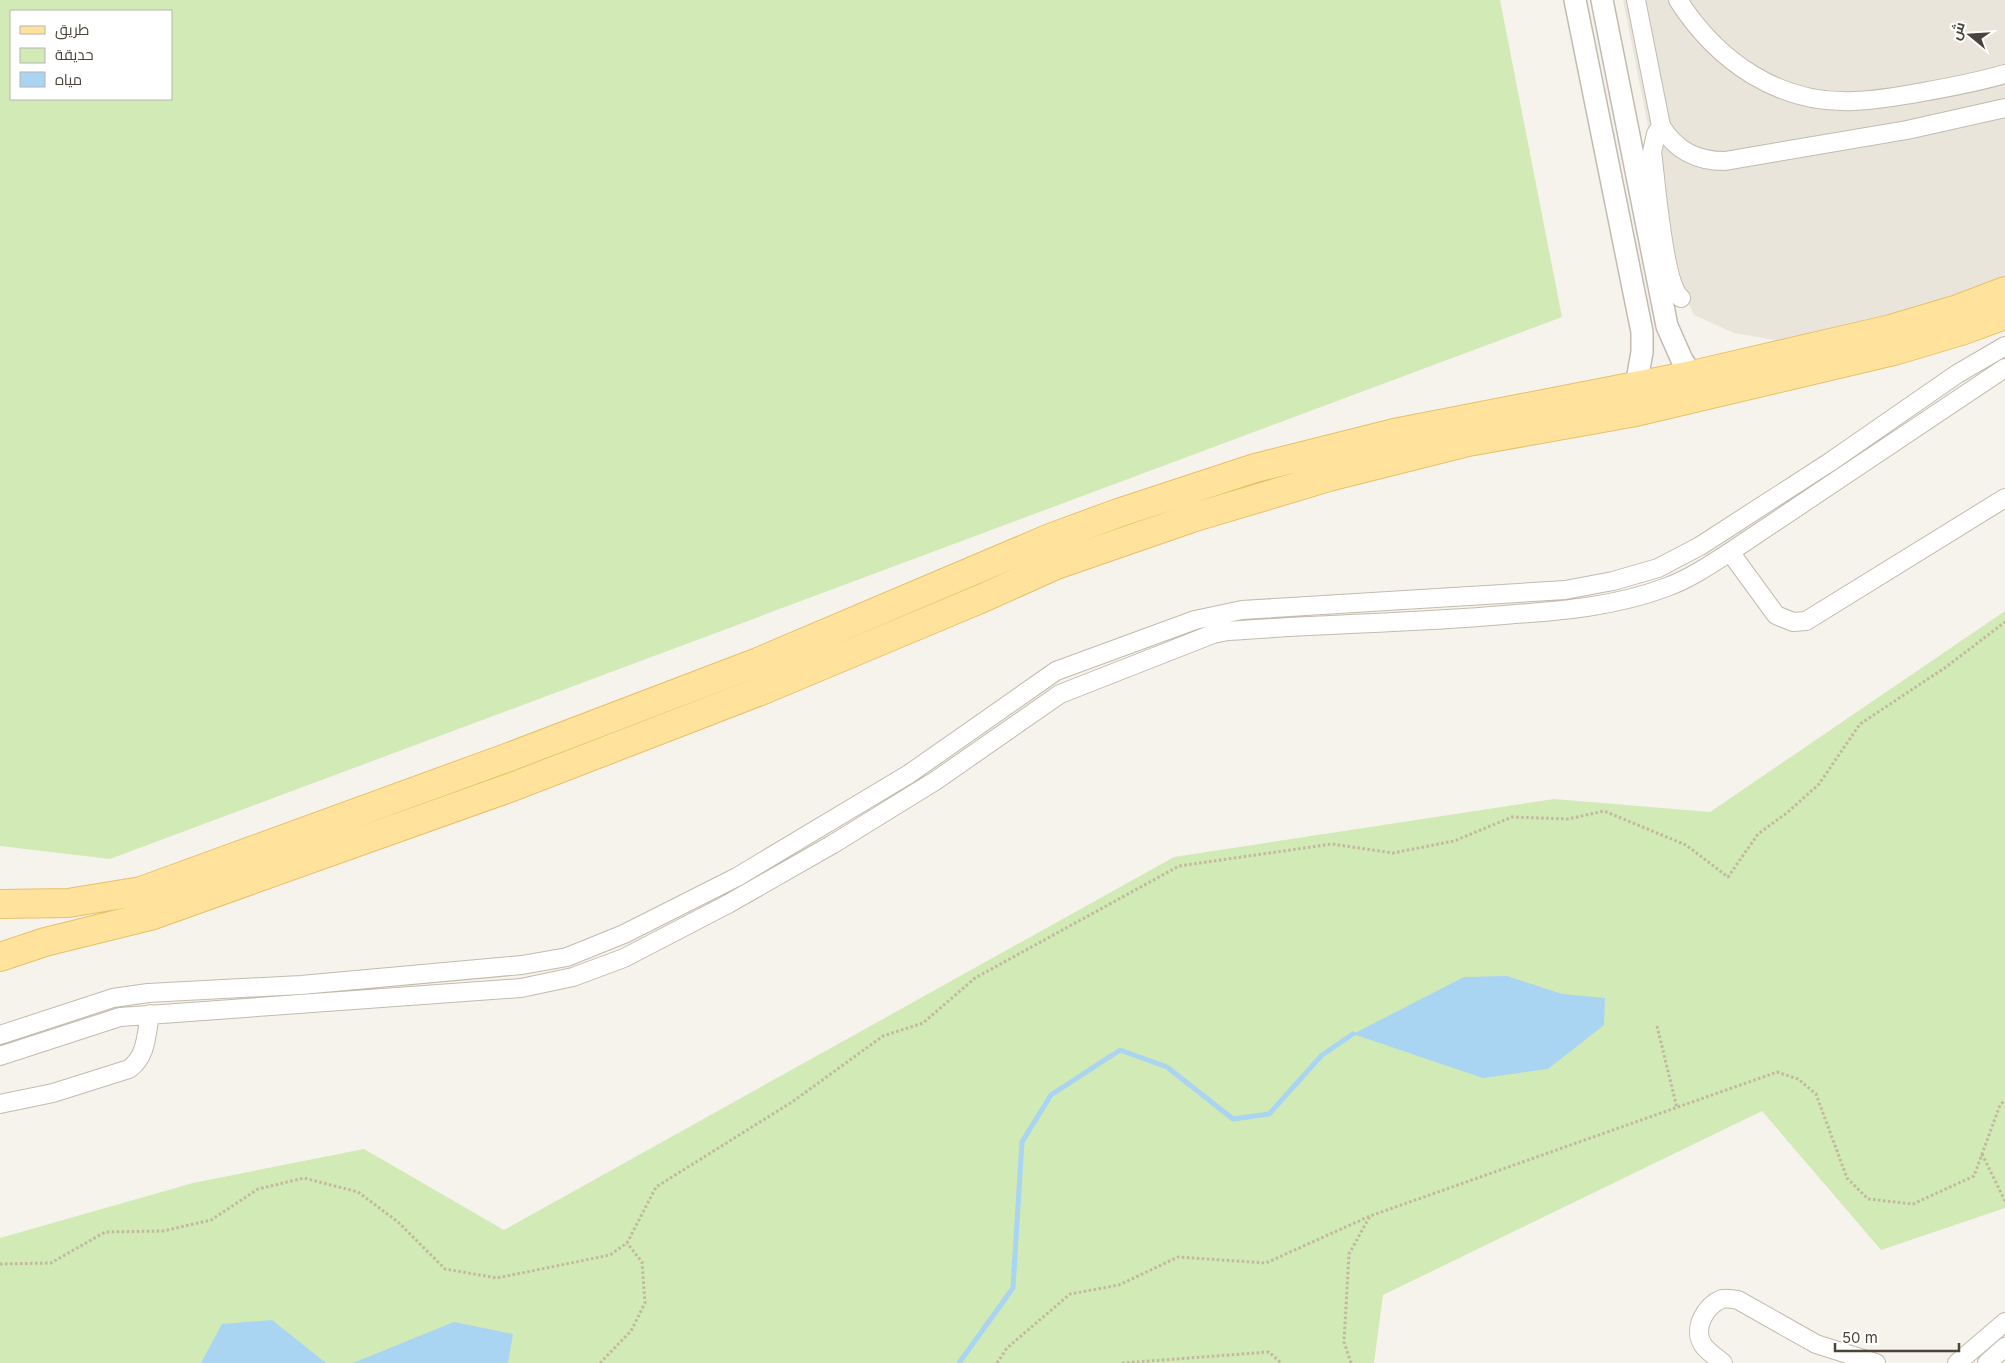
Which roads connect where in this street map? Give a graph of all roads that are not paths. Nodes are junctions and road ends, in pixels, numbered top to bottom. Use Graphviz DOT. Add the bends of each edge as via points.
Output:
graph roads {
  1 [pos="1575,0"];
  2 [pos="1602,0"];
  3 [pos="1636,0"];
  4 [pos="1678,0"];
  5 [pos="2005,74"];
  6 [pos="2005,108"];
  7 [pos="1662,126"];
  8 [pos="2005,290"];
  9 [pos="1681,298"];
  10 [pos="2005,315"];
  11 [pos="2005,346"];
  12 [pos="2005,368"];
  13 [pos="1692,375"];
  14 [pos="1636,386"];
  15 [pos="1845,451"];
  16 [pos="1857,467"];
  17 [pos="2005,498"];
  18 [pos="1730,552"];
  19 [pos="974,730"];
  20 [pos="986,746"];
  21 [pos="0,904"];
  22 [pos="0,957"];
  23 [pos="303,994"];
  24 [pos="150,1014"];
  25 [pos="0,1035"];
  26 [pos="0,1056"];
  27 [pos="0,1104"];
  28 [pos="2005,1322"];
  29 [pos="2005,1347"];
  30 [pos="1723,1363"];
  31 [pos="1876,1363"];
  32 [pos="1957,1363"];
  33 [pos="1987,1363"];
  1 -- 14 [label="street" via="1642,332"];
  2 -- 13 [label="street" via="1666,326"];
  3 -- 7 [label="street"];
  4 -- 5 [label="street" via="1693,24 1726,57 1761,82 1804,97 1853,102 1897,97"];
  6 -- 7 [label="street" via="1906,130 1725,161 1694,157 1669,139"];
  7 -- 9 [label="street" via="1656,134 1652,152 1667,264 1672,288"];
  8 -- 13 [label="main road" via="1956,310 1891,329"];
  10 -- 22 [label="main road" via="1894,351 1636,412 1468,442 1321,479 1192,518 1056,565 763,690 512,787 150,916 45,942"];
  11 -- 15 [label="street" via="1957,374"];
  12 -- 16 [label="street"];
  13 -- 14 [label="main road"];
  14 -- 21 [label="main road" via="1394,433 1187,489 1050,538 758,662 510,757 141,891 68,903"];
  15 -- 16 [label="street"];
  15 -- 19 [label="street" via="1700,546 1658,568 1634,576 1565,590 1242,610 1217,615 1056,671"];
  16 -- 18 [label="street"];
  17 -- 18 [label="street" via="1806,621 1793,622 1776,615"];
  18 -- 20 [label="street" via="1668,587 1588,608 1213,634 1060,694"];
  19 -- 20 [label="street"];
  19 -- 23 [label="street" via="909,774 737,877 594,948 567,957 522,965"];
  20 -- 23 [label="street" via="833,844 728,904 624,958 573,977 521,988"];
  23 -- 24 [label="street"];
  23 -- 25 [label="street" via="148,993 113,998"];
  24 -- 26 [label="street" via="113,1019"];
  24 -- 27 [label="street" via="144,1052 138,1063 129,1069 52,1093"];
  28 -- 32 [label="street"];
  29 -- 33 [label="street"];
  30 -- 31 [label="street" via="1702,1344 1700,1330 1703,1314 1724,1298 1738,1300 1816,1344"];
}
